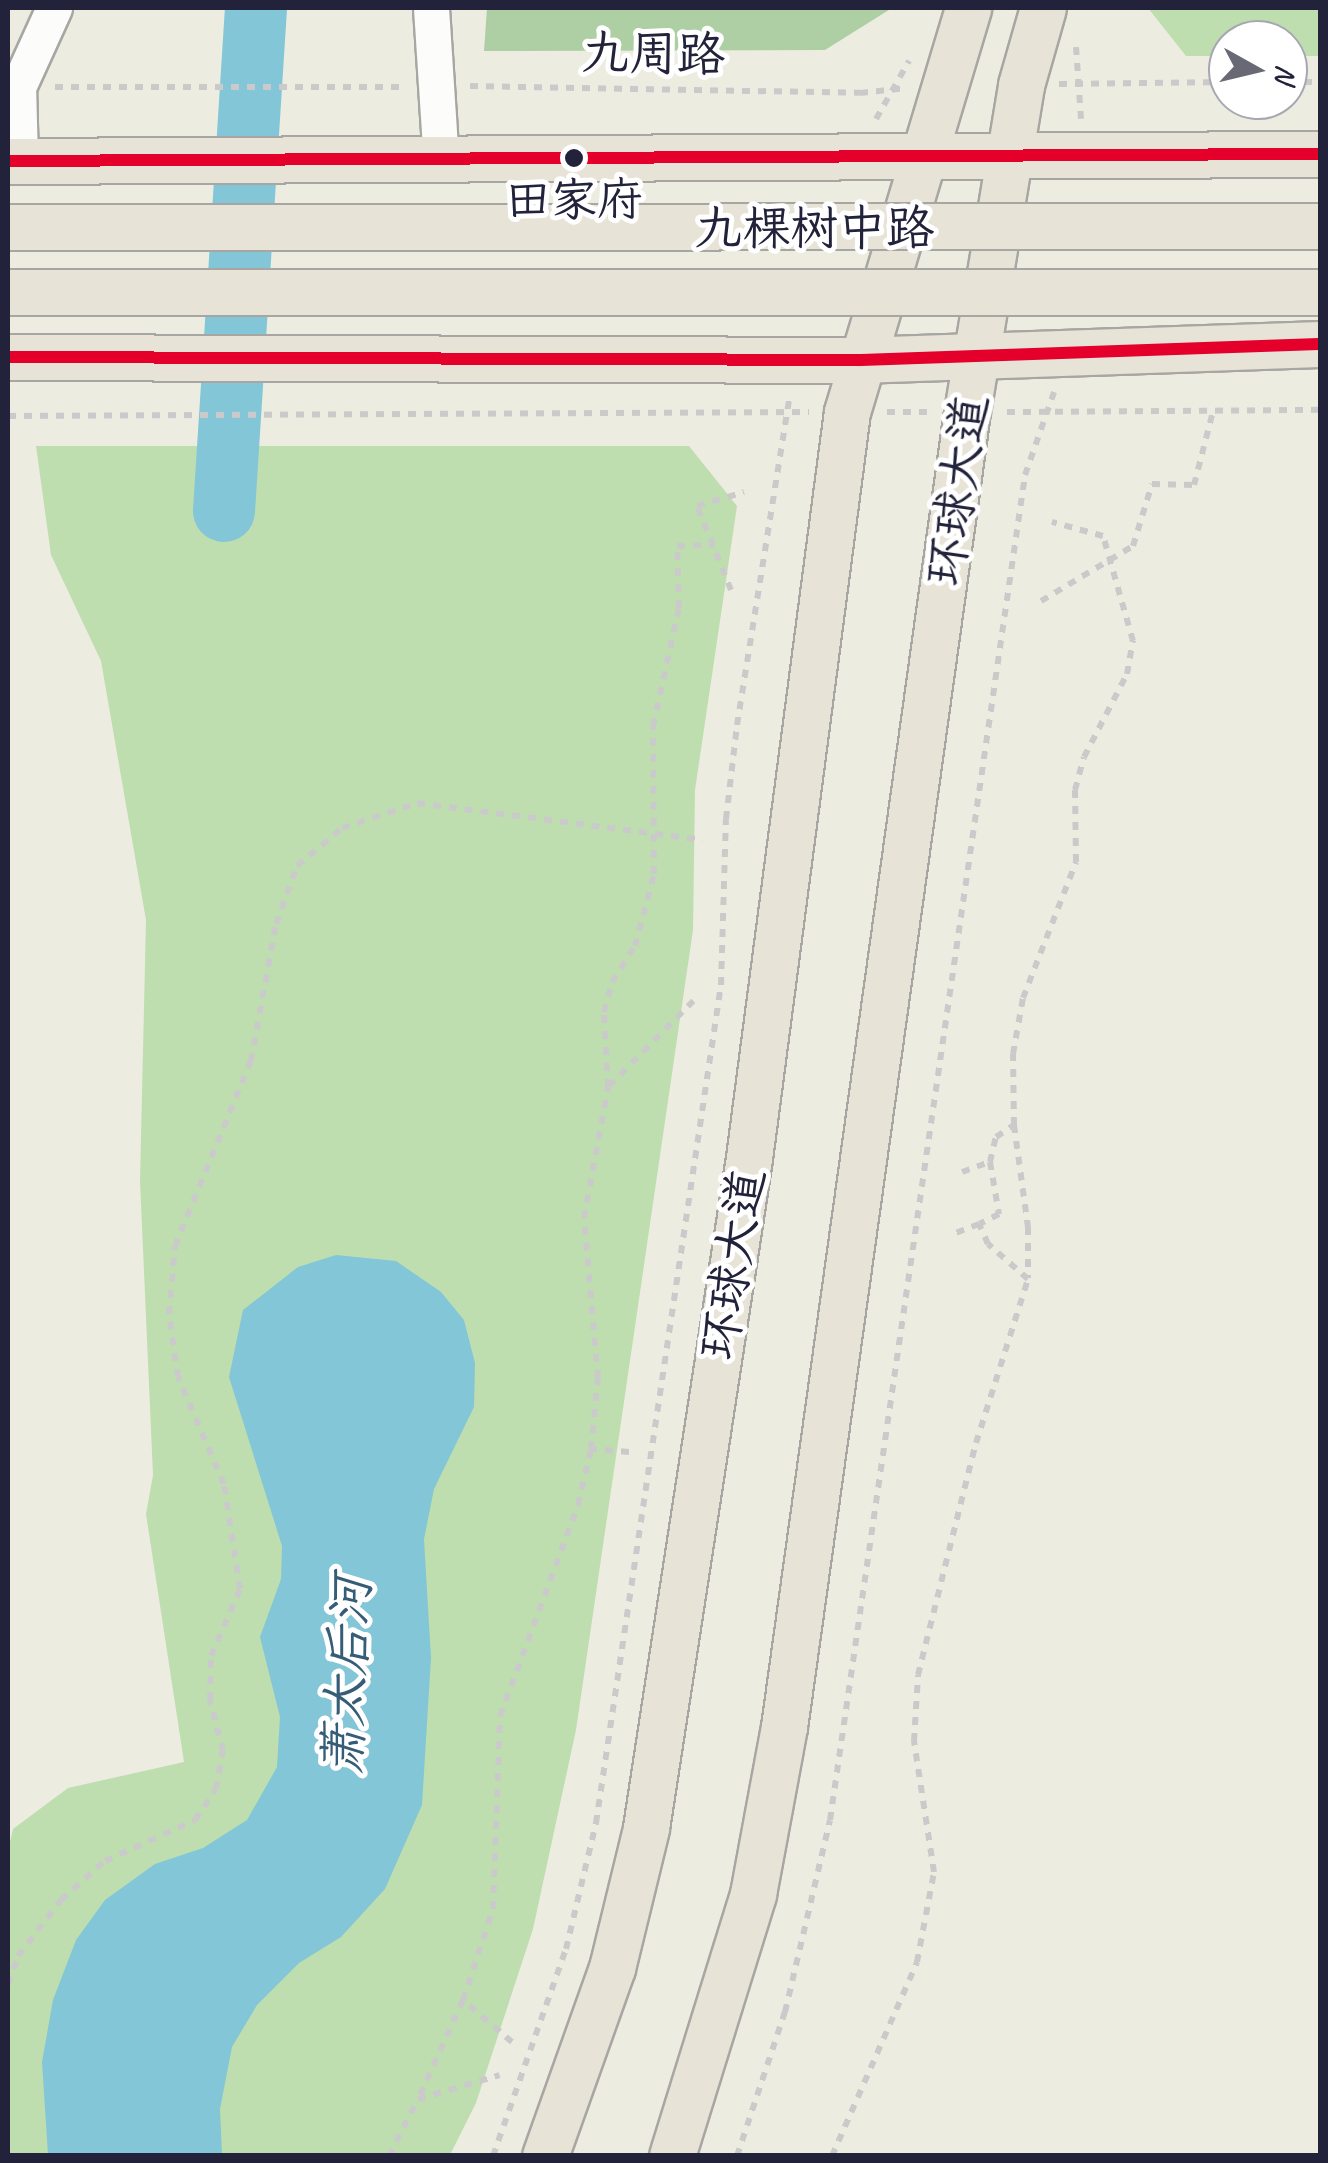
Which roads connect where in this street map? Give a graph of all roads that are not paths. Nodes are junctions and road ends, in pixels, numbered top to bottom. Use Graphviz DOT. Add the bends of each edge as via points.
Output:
graph roads {
  1 [pos="54,8"];
  2 [pos="431,8"];
  3 [pos="968,8"];
  4 [pos="1043,8"];
  5 [pos="1009,153"];
  6 [pos="1320,154"];
  7 [pos="923,156"];
  8 [pos="441,161"];
  9 [pos="14,162"];
  10 [pos="1320,226"];
  11 [pos="8,227"];
  12 [pos="8,292"];
  13 [pos="1320,292"];
  14 [pos="1320,344"];
  15 [pos="8,357"];
  16 [pos="978,358"];
  17 [pos="860,360"];
  18 [pos="545,2156"];
  19 [pos="672,2156"];
  1 -- 9 [label="street" via="18,87"];
  2 -- 8 [label="street"];
  3 -- 7 [label="main road, 环球大道"];
  4 -- 5 [label="main road, 环球大道"];
  5 -- 6 [label="main road"];
  5 -- 7 [label="main road"];
  5 -- 16 [label="main road, 环球大道"];
  7 -- 8 [label="main road"];
  7 -- 17 [label="main road, 环球大道"];
  8 -- 9 [label="main road"];
  10 -- 11 [label="main road, 九棵树中路, bridge"];
  12 -- 13 [label="main road, 九棵树中路, bridge"];
  14 -- 16 [label="main road"];
  15 -- 17 [label="main road"];
  16 -- 17 [label="main road"];
  16 -- 19 [label="main road, 环球大道" via="784,1727 753,1894"];
  17 -- 18 [label="main road, 环球大道" via="846,412 746,1178 646,1828 607,1985"];
}
